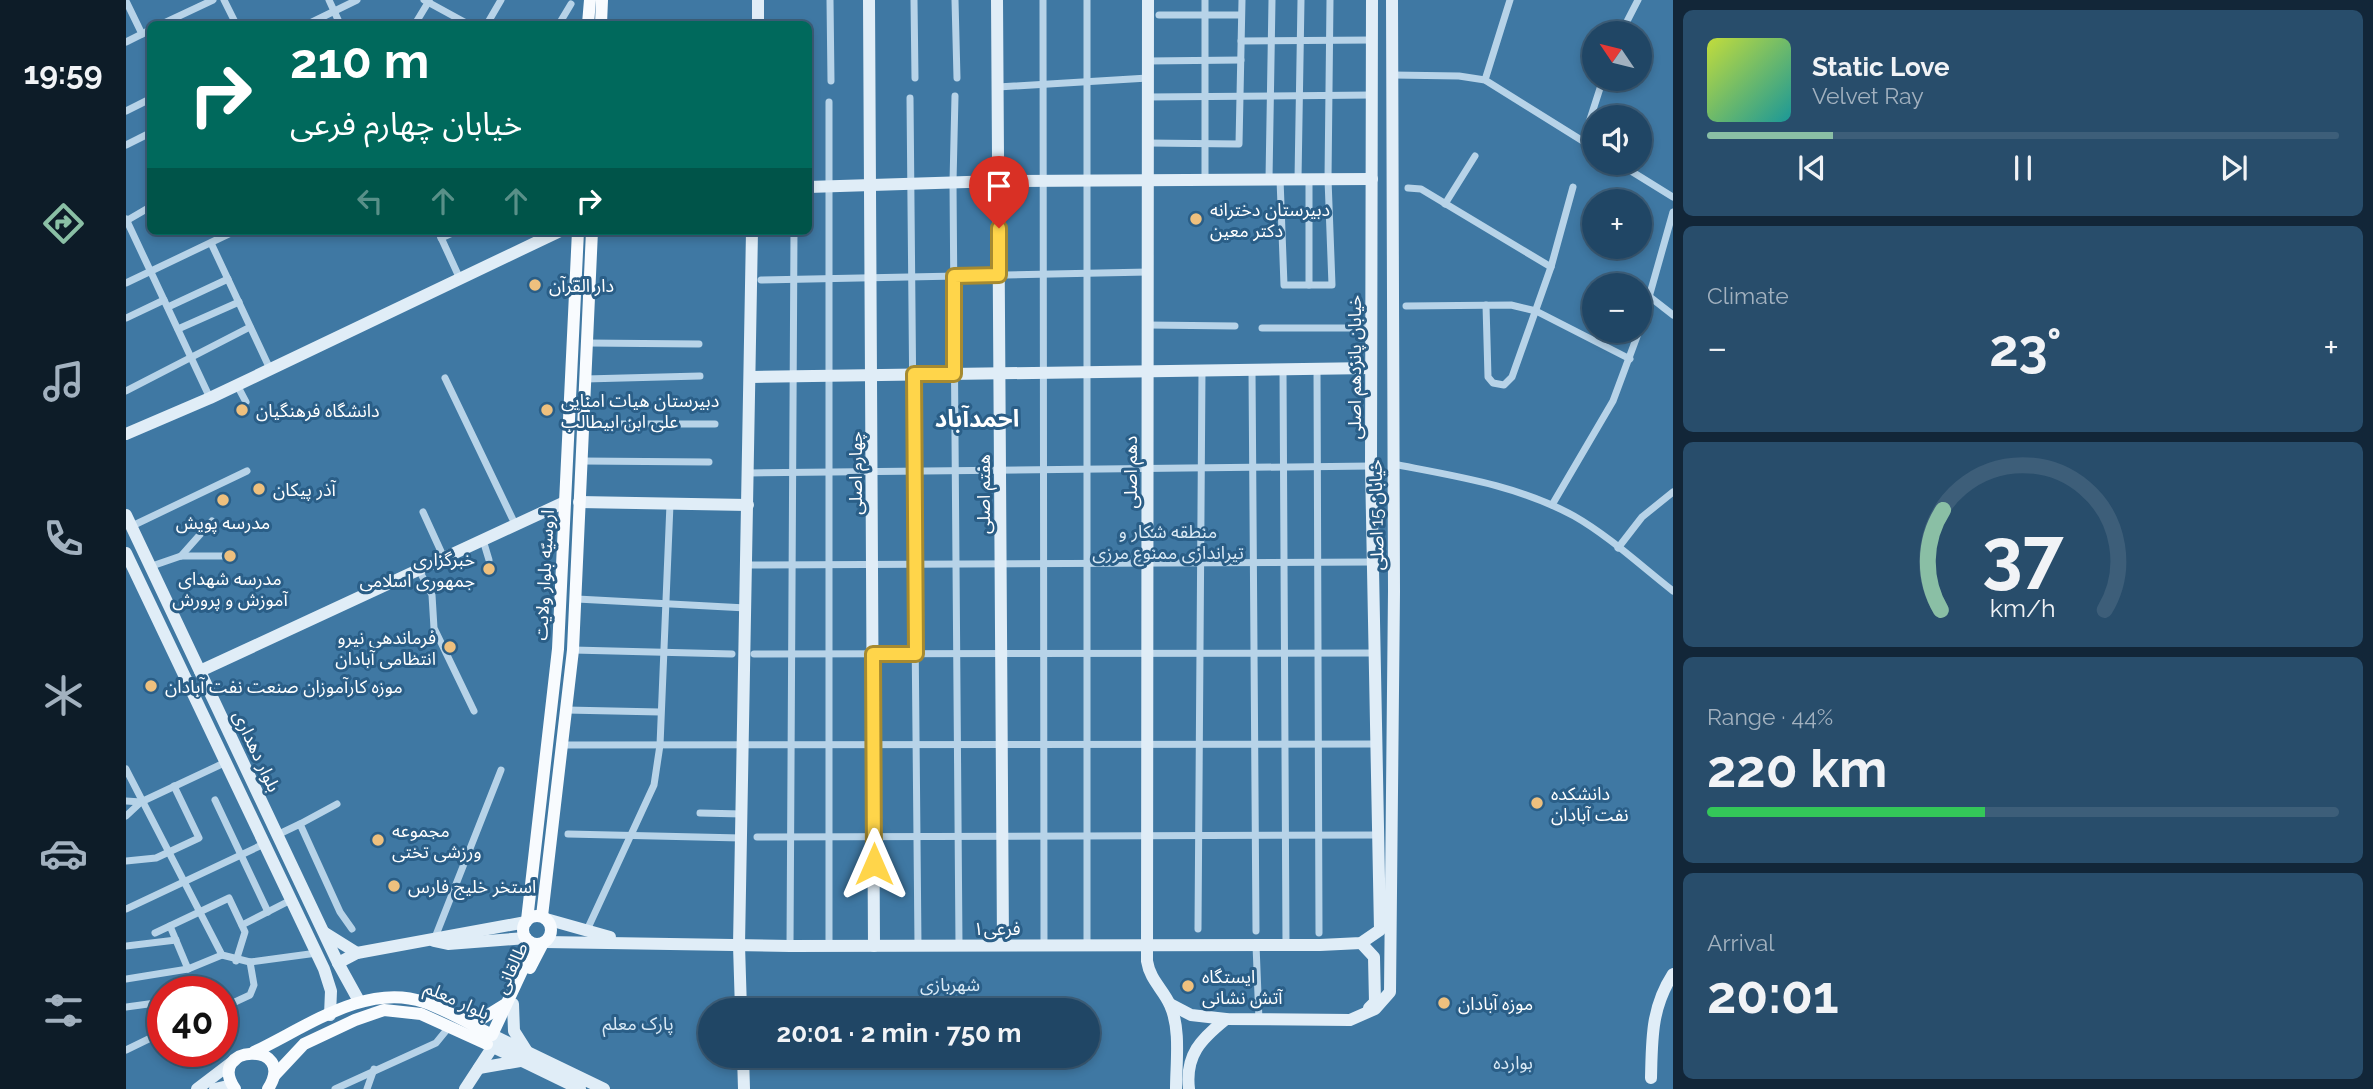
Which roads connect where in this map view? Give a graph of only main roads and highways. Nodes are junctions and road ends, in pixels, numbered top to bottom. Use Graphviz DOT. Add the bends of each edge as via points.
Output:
graph roads {
  1 [pos="758,0"];
  2 [pos="869,0"];
  3 [pos="998,0"];
  4 [pos="1148,0"];
  5 [pos="1372,0"];
  6 [pos="1392,0"];
  7 [pos="596,2"];
  8 [pos="590,21"];
  9 [pos="600,21"];
  10 [pos="758,21"];
  11 [pos="1372,179"];
  12 [pos="1148,180"];
  13 [pos="999,181"];
  14 [pos="868,185"];
  15 [pos="812,187"];
  16 [pos="552,235"];
  17 [pos="578,235"];
  18 [pos="592,235"];
  19 [pos="752,235"];
  20 [pos="1371,248"];
  21 [pos="1393,249"];
  22 [pos="573,334"];
  23 [pos="587,340"];
  24 [pos="572,362"];
  25 [pos="586,363"];
  26 [pos="1371,368"];
  27 [pos="1148,371"];
  28 [pos="1000,373"];
  29 [pos="873,375"];
  30 [pos="751,377"];
  31 [pos="126,434"];
  32 [pos="572,502"];
  33 [pos="748,505"];
  34 [pos="129,520"];
  35 [pos="126,553"];
  36 [pos="155,571"];
  37 [pos="142,584"];
  38 [pos="1394,591"];
  39 [pos="1375,594"];
  40 [pos="166,595"];
  41 [pos="151,603"];
  42 [pos="559,631"];
  43 [pos="574,632"];
  44 [pos="558,649"];
  45 [pos="573,650"];
  46 [pos="200,671"];
  47 [pos="289,860"];
  48 [pos="275,867"];
  49 [pos="544,918"];
  50 [pos="527,921"];
  51 [pos="323,933"];
  52 [pos="434,941"];
  53 [pos="536,941"];
  54 [pos="624,941"];
  55 [pos="1365,941"];
  56 [pos="705,944"];
  57 [pos="739,945"];
  58 [pos="1003,945"];
  59 [pos="1147,945"];
  60 [pos="874,946"];
  61 [pos="357,953"];
  62 [pos="338,962"];
  63 [pos="740,967"];
  64 [pos="1673,974"];
  65 [pos="741,998"];
  66 [pos="359,1000"];
  67 [pos="510,1003"];
  68 [pos="1170,1004"];
  69 [pos="330,1015"];
  70 [pos="1361,1015"];
  71 [pos="1226,1019"];
  72 [pos="355,1020"];
  73 [pos="452,1021"];
  74 [pos="492,1041"];
  75 [pos="254,1052"];
  76 [pos="525,1057"];
  77 [pos="238,1059"];
  78 [pos="226,1067"];
  79 [pos="232,1067"];
  80 [pos="479,1068"];
  81 [pos="743,1068"];
  82 [pos="274,1076"];
  83 [pos="1651,1078"];
  84 [pos="234,1087"];
  85 [pos="744,1087"];
  86 [pos="197,1089"];
  87 [pos="215,1089"];
  88 [pos="268,1089"];
  89 [pos="465,1089"];
  90 [pos="580,1089"];
  91 [pos="604,1089"];
  92 [pos="1176,1089"];
  93 [pos="1189,1089"];
  1 -- 10 [label="main road"];
  2 -- 14 [label="main road, چهارم اصلی"];
  3 -- 13 [label="main road, هفتم اصلی"];
  4 -- 12 [label="main road, دهم اصلی"];
  5 -- 11 [label="main road, خیابان پانزدهم اصلی"];
  6 -- 21 [label="main road, خیابان 15 اصلی"];
  7 -- 8 [label="main road"];
  7 -- 9 [label="main road"];
  11 -- 12 [label="main road"];
  11 -- 20 [label="main road, خیابان پانزدهم اصلی"];
  12 -- 13 [label="main road"];
  12 -- 27 [label="main road, دهم اصلی"];
  13 -- 14 [label="main road"];
  13 -- 28 [label="main road, هفتم اصلی"];
  14 -- 15 [label="main road"];
  14 -- 29 [label="main road, چهارم اصلی"];
  16 -- 31 [label="main road"];
  17 -- 22 [label="main road, اروسیّه بلوار ولایت"];
  18 -- 23 [label="main road, اروسیّه بلوار ولایت"];
  19 -- 30 [label="main road"];
  20 -- 21 [label="main road"];
  20 -- 26 [label="main road, خیابان پانزدهم اصلی"];
  21 -- 38 [label="main road, خیابان 15 اصلی"];
  22 -- 23 [label="main road"];
  22 -- 24 [label="main road, اروسیّه بلوار ولایت"];
  23 -- 25 [label="main road, اروسیّه بلوار ولایت"];
  24 -- 25 [label="main road"];
  24 -- 32 [label="main road, اروسیّه بلوار ولایت"];
  25 -- 32 [label="main road, اروسیّه بلوار ولایت" via="582,461"];
  26 -- 27 [label="main road"];
  26 -- 39 [label="main road, خیابان پانزدهم اصلی"];
  27 -- 28 [label="main road"];
  27 -- 59 [label="main road, دهم اصلی"];
  28 -- 29 [label="main road"];
  28 -- 58 [label="main road, هفتم اصلی"];
  29 -- 30 [label="main road"];
  29 -- 60 [label="main road, چهارم اصلی"];
  30 -- 33 [label="main road"];
  32 -- 33 [label="main road"];
  32 -- 42 [label="main road, اروسیّه بلوار ولایت"];
  32 -- 43 [label="main road, اروسیّه بلوار ولایت" via="577,599"];
  32 -- 46 [label="main road" via="515,524"];
  33 -- 57 [label="main road"];
  34 -- 36 [label="main road, بلوار دهداری"];
  35 -- 37 [label="main road, بلوار دهداری"];
  36 -- 37 [label="main road"];
  36 -- 40 [label="main road, بلوار دهداری"];
  37 -- 41 [label="main road, بلوار دهداری"];
  38 -- 39 [label="main road" via="1385,596"];
  38 -- 70 [label="main road, خیابان 15 اصلی" via="1391,980 1383,1002"];
  39 -- 55 [label="main road, خیابان پانزدهم اصلی" via="1380,930"];
  40 -- 41 [label="main road"];
  40 -- 46 [label="main road, بلوار دهداری"];
  41 -- 48 [label="main road, بلوار دهداری"];
  42 -- 43 [label="main road" via="566,635"];
  42 -- 44 [label="main road, اروسیّه بلوار ولایت"];
  43 -- 45 [label="main road, اروسیّه بلوار ولایت"];
  44 -- 45 [label="main road"];
  44 -- 50 [label="main road, اروسیّه بلوار ولایت"];
  45 -- 49 [label="main road, اروسیّه بلوار ولایت"];
  46 -- 47 [label="main road, بلوار دهداری"];
  47 -- 48 [label="main road"];
  47 -- 51 [label="main road, بلوار دهداری"];
  48 -- 69 [label="main road, بلوار دهداری" via="317,953 331,991"];
  49 -- 50 [label="main road"];
  49 -- 53 [label="main road, اروسیّه بلوار ولایت" via="551,931"];
  49 -- 54 [label="main road"];
  50 -- 52 [label="main road" via="448,934"];
  50 -- 53 [label="main road, اروسیّه بلوار ولایت" via="523,932"];
  51 -- 61 [label="main road"];
  51 -- 62 [label="main road, بلوار دهداری"];
  52 -- 53 [label="main road"];
  52 -- 61 [label="main road"];
  53 -- 54 [label="main road"];
  53 -- 67 [label="main road, طالقانی"];
  54 -- 56 [label="main road, فرعی۱"];
  55 -- 59 [label="main road, فرعی۱"];
  55 -- 70 [label="main road" via="1374,957 1376,991 1375,1002"];
  56 -- 57 [label="main road, فرعی۱"];
  56 -- 63 [label="main road" via="719,949"];
  57 -- 60 [label="main road, فرعی۱"];
  57 -- 63 [label="main road"];
  58 -- 59 [label="main road, فرعی۱"];
  58 -- 60 [label="main road, فرعی۱"];
  59 -- 68 [label="main road, دهم اصلی" via="1149,975"];
  61 -- 62 [label="main road"];
  62 -- 66 [label="main road, بلوار دهداری"];
  63 -- 65 [label="main road"];
  64 -- 83 [label="main road" via="1659,995 1652,1022"];
  66 -- 69 [label="main road, بلوار معلم"];
  66 -- 72 [label="main road"];
  66 -- 73 [label="main road, بلوار معلم" via="403,997 425,1002"];
  67 -- 73 [label="main road" via="483,1018"];
  67 -- 74 [label="main road, طالقانی"];
  67 -- 76 [label="main road" via="514,1031"];
  68 -- 71 [label="main road" via="1191,1015"];
  68 -- 92 [label="main road"];
  69 -- 75 [label="main road, بلوار معلم"];
  70 -- 71 [label="main road" via="1350,1020"];
  71 -- 93 [label="main road" via="1196,1046"];
  72 -- 73 [label="main road, بلوار معلم" via="384,1010 403,1010"];
  72 -- 82 [label="main road, بلوار معلم" via="304,1044"];
  73 -- 74 [label="main road, بلوار معلم"];
  74 -- 76 [label="main road, بلوار معلم"];
  74 -- 80 [label="main road"];
  75 -- 77 [label="main road, بلوار معلم"];
  75 -- 82 [label="main road" via="269,1060"];
  76 -- 80 [label="main road"];
  76 -- 90 [label="main road, بلوار معلم"];
  76 -- 91 [label="main road, بلوار معلم"];
  78 -- 86 [label="main road"];
  79 -- 84 [label="main road"];
  80 -- 89 [label="main road"];
  81 -- 85 [label="main road"];
  82 -- 88 [label="main road, بلوار معلم"];
  84 -- 87 [label="main road"];
}
